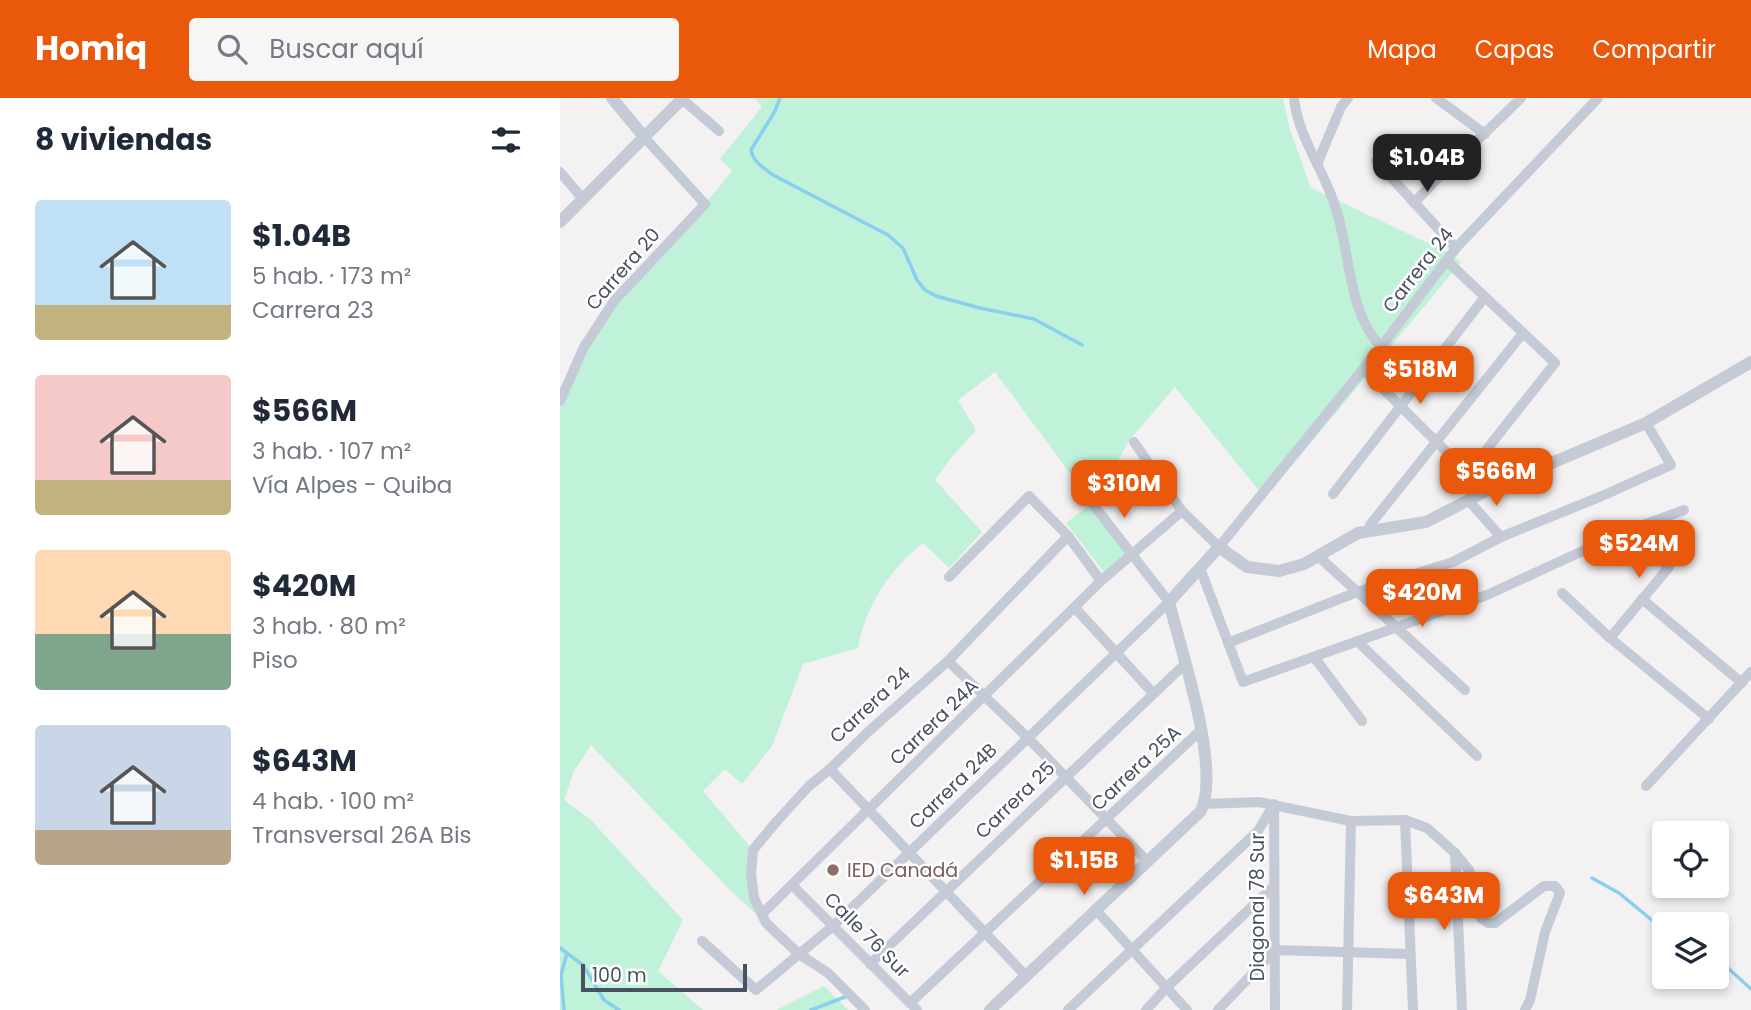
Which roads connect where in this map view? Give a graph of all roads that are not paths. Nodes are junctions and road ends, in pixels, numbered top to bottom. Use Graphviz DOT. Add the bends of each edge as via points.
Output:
graph roads {
  1 [pos="612,98"];
  2 [pos="683,98"];
  3 [pos="1294,98"];
  4 [pos="1349,98"];
  5 [pos="1436,98"];
  6 [pos="1521,98"];
  7 [pos="1598,98"];
  8 [pos="719,131"];
  9 [pos="1485,134"];
  10 [pos="645,138"];
  11 [pos="1376,161"];
  12 [pos="1317,164"];
  13 [pos="560,172"];
  14 [pos="583,199"];
  15 [pos="1415,203"];
  16 [pos="560,222"];
  17 [pos="1456,248"];
  18 [pos="1447,261"];
  19 [pos="1484,298"];
  20 [pos="1523,334"];
  21 [pos="1381,347"];
  22 [pos="1751,362"];
  23 [pos="1364,369"];
  24 [pos="561,397"];
  25 [pos="1401,406"];
  26 [pos="1646,423"];
  27 [pos="1133,442"];
  28 [pos="1436,442"];
  29 [pos="1468,473"];
  30 [pos="1486,491"];
  31 [pos="1333,494"];
  32 [pos="1468,500"];
  33 [pos="1092,503"];
  34 [pos="1684,510"];
  35 [pos="1182,511"];
  36 [pos="1369,531"];
  37 [pos="1624,532"];
  38 [pos="1068,536"];
  39 [pos="1501,537"];
  40 [pos="1219,547"];
  41 [pos="1131,555"];
  42 [pos="1318,556"];
  43 [pos="1200,568"];
  44 [pos="949,578"];
  45 [pos="1101,581"];
  46 [pos="1357,592"];
  47 [pos="1562,593"];
  48 [pos="1642,599"];
  49 [pos="1169,602"];
  50 [pos="1075,608"];
  51 [pos="1399,628"];
  52 [pos="1610,638"];
  53 [pos="1357,641"];
  54 [pos="1227,643"];
  55 [pos="1116,653"];
  56 [pos="1314,657"];
  57 [pos="948,661"];
  58 [pos="1185,664"];
  59 [pos="1751,672"];
  60 [pos="1742,683"];
  61 [pos="1465,690"];
  62 [pos="1153,692"];
  63 [pos="986,696"];
  64 [pos="1709,719"];
  65 [pos="1362,721"];
  66 [pos="1201,730"];
  67 [pos="1028,738"];
  68 [pos="1477,756"];
  69 [pos="830,769"];
  70 [pos="1065,777"];
  71 [pos="1646,786"];
  72 [pos="1204,804"];
  73 [pos="1274,804"];
  74 [pos="869,810"];
  75 [pos="1106,820"];
  76 [pos="1405,820"];
  77 [pos="1351,821"];
  78 [pos="909,853"];
  79 [pos="1455,853"];
  80 [pos="1147,861"];
  81 [pos="792,885"];
  82 [pos="1275,886"];
  83 [pos="945,891"];
  84 [pos="1096,909"];
  85 [pos="764,918"];
  86 [pos="833,926"];
  87 [pos="985,933"];
  88 [pos="702,941"];
  89 [pos="1275,950"];
  90 [pos="1133,951"];
  91 [pos="1349,953"];
  92 [pos="799,954"];
  93 [pos="1409,954"];
  94 [pos="870,964"];
  95 [pos="1026,976"];
  96 [pos="1167,987"];
  97 [pos="914,1006"];
  98 [pos="865,1010"];
  99 [pos="990,1010"];
  100 [pos="1068,1010"];
  101 [pos="1146,1010"];
  102 [pos="1187,1010"];
  103 [pos="1219,1010"];
  104 [pos="1275,1010"];
  105 [pos="1346,1010"];
  106 [pos="1413,1010"];
  107 [pos="1462,1010"];
  108 [pos="1525,1010"];
  1 -- 10 [label="street"];
  2 -- 8 [label="street"];
  2 -- 10 [label="street"];
  3 -- 12 [label="street"];
  4 -- 12 [label="street"];
  5 -- 9 [label="street"];
  6 -- 9 [label="street"];
  7 -- 17 [label="street, Carrera 24"];
  9 -- 15 [label="street" via="1448,165"];
  10 -- 14 [label="street"];
  10 -- 24 [label="street, Carrera 20" via="705,204 614,300 584,347"];
  11 -- 15 [label="street"];
  12 -- 21 [label="street" via="1337,210 1354,295"];
  13 -- 14 [label="street"];
  14 -- 16 [label="street"];
  15 -- 17 [label="street"];
  17 -- 18 [label="street, Carrera 24"];
  18 -- 19 [label="street"];
  18 -- 21 [label="street, Carrera 24"];
  19 -- 20 [label="street"];
  19 -- 25 [label="street"];
  20 -- 28 [label="street"];
  20 -- 29 [label="street" via="1555,363"];
  21 -- 23 [label="street, Carrera 24"];
  22 -- 26 [label="street"];
  23 -- 25 [label="street"];
  23 -- 40 [label="street, Carrera 24"];
  25 -- 28 [label="street"];
  25 -- 31 [label="street"];
  26 -- 30 [label="street"];
  26 -- 39 [label="street" via="1671,465"];
  27 -- 35 [label="street"];
  28 -- 29 [label="street"];
  28 -- 36 [label="street"];
  29 -- 30 [label="street"];
  30 -- 32 [label="street"];
  32 -- 36 [label="street" via="1426,522"];
  32 -- 39 [label="street"];
  33 -- 41 [label="street"];
  34 -- 37 [label="street"];
  35 -- 40 [label="street"];
  35 -- 41 [label="street, Carrera 24A"];
  36 -- 42 [label="street"];
  37 -- 48 [label="street" via="1669,567"];
  37 -- 51 [label="street" via="1487,595"];
  38 -- 44 [label="street" via="1029,496"];
  38 -- 45 [label="street"];
  38 -- 57 [label="street, Carrera 24"];
  39 -- 46 [label="street" via="1437,568"];
  40 -- 42 [label="street" via="1247,567 1270,571 1290,569"];
  40 -- 43 [label="street, Carrera 24"];
  41 -- 45 [label="street, Carrera 24A"];
  41 -- 49 [label="street"];
  42 -- 46 [label="street"];
  43 -- 49 [label="street, Carrera 24"];
  43 -- 54 [label="street"];
  45 -- 50 [label="street, Carrera 24A"];
  46 -- 51 [label="street"];
  46 -- 54 [label="street"];
  47 -- 52 [label="street"];
  48 -- 52 [label="street"];
  48 -- 60 [label="street"];
  49 -- 55 [label="street, Carrera 24B"];
  49 -- 58 [label="street"];
  50 -- 55 [label="street"];
  50 -- 63 [label="street, Carrera 24A"];
  51 -- 53 [label="street"];
  51 -- 61 [label="street"];
  52 -- 64 [label="street"];
  53 -- 56 [label="street"];
  53 -- 68 [label="street"];
  54 -- 56 [label="street" via="1243,682"];
  55 -- 62 [label="street"];
  55 -- 67 [label="street, Carrera 24B"];
  56 -- 65 [label="street"];
  57 -- 63 [label="street"];
  57 -- 69 [label="street, Carrera 24"];
  58 -- 62 [label="street, Carrera 25"];
  58 -- 66 [label="street"];
  59 -- 60 [label="street"];
  60 -- 64 [label="street"];
  62 -- 70 [label="street, Carrera 25"];
  63 -- 67 [label="street"];
  63 -- 74 [label="street, Carrera 24A"];
  64 -- 71 [label="street"];
  66 -- 72 [label="street" via="1207,779"];
  66 -- 75 [label="street, Carrera 25A"];
  67 -- 70 [label="street"];
  67 -- 78 [label="street, Carrera 24B"];
  69 -- 74 [label="street"];
  69 -- 85 [label="street, Carrera 24" via="809,786 753,850 752,886"];
  70 -- 75 [label="street"];
  70 -- 83 [label="street, Carrera 25"];
  72 -- 73 [label="street"];
  72 -- 80 [label="street" via="1191,823"];
  73 -- 77 [label="street"];
  73 -- 82 [label="street, Diagonal 78 Sur"];
  73 -- 90 [label="street" via="1258,831"];
  74 -- 78 [label="street"];
  74 -- 81 [label="street, Carrera 24A"];
  75 -- 80 [label="street"];
  75 -- 87 [label="street, Carrera 25A"];
  76 -- 77 [label="street"];
  76 -- 79 [label="street" via="1427,828"];
  76 -- 93 [label="street"];
  77 -- 91 [label="street"];
  78 -- 83 [label="street"];
  78 -- 86 [label="street, Carrera 24B"];
  79 -- 107 [label="street"];
  79 -- 108 [label="street" via="1469,870 1481,918 1488,923 1495,923 1544,886 1555,886 1560,893"];
  80 -- 84 [label="street"];
  81 -- 85 [label="street, Carrera 24A"];
  81 -- 86 [label="street, Calle 76 Sur"];
  82 -- 89 [label="street, Diagonal 78 Sur"];
  82 -- 96 [label="street"];
  83 -- 87 [label="street"];
  83 -- 94 [label="street, Carrera 25"];
  84 -- 90 [label="street"];
  84 -- 95 [label="street"];
  85 -- 92 [label="street"];
  86 -- 92 [label="street, Carrera 24B"];
  86 -- 94 [label="street, Calle 76 Sur"];
  87 -- 95 [label="street"];
  87 -- 97 [label="street, Carrera 25A"];
  88 -- 92 [label="street, Carrera 24B" via="756,989"];
  89 -- 91 [label="street"];
  89 -- 103 [label="street"];
  89 -- 104 [label="street, Diagonal 78 Sur"];
  90 -- 96 [label="street"];
  90 -- 100 [label="street"];
  91 -- 93 [label="street"];
  91 -- 105 [label="street"];
  92 -- 98 [label="street" via="828,973"];
  93 -- 106 [label="street"];
  94 -- 97 [label="street, Calle 76 Sur"];
  95 -- 99 [label="street"];
  96 -- 101 [label="street"];
  96 -- 102 [label="street"];
}
